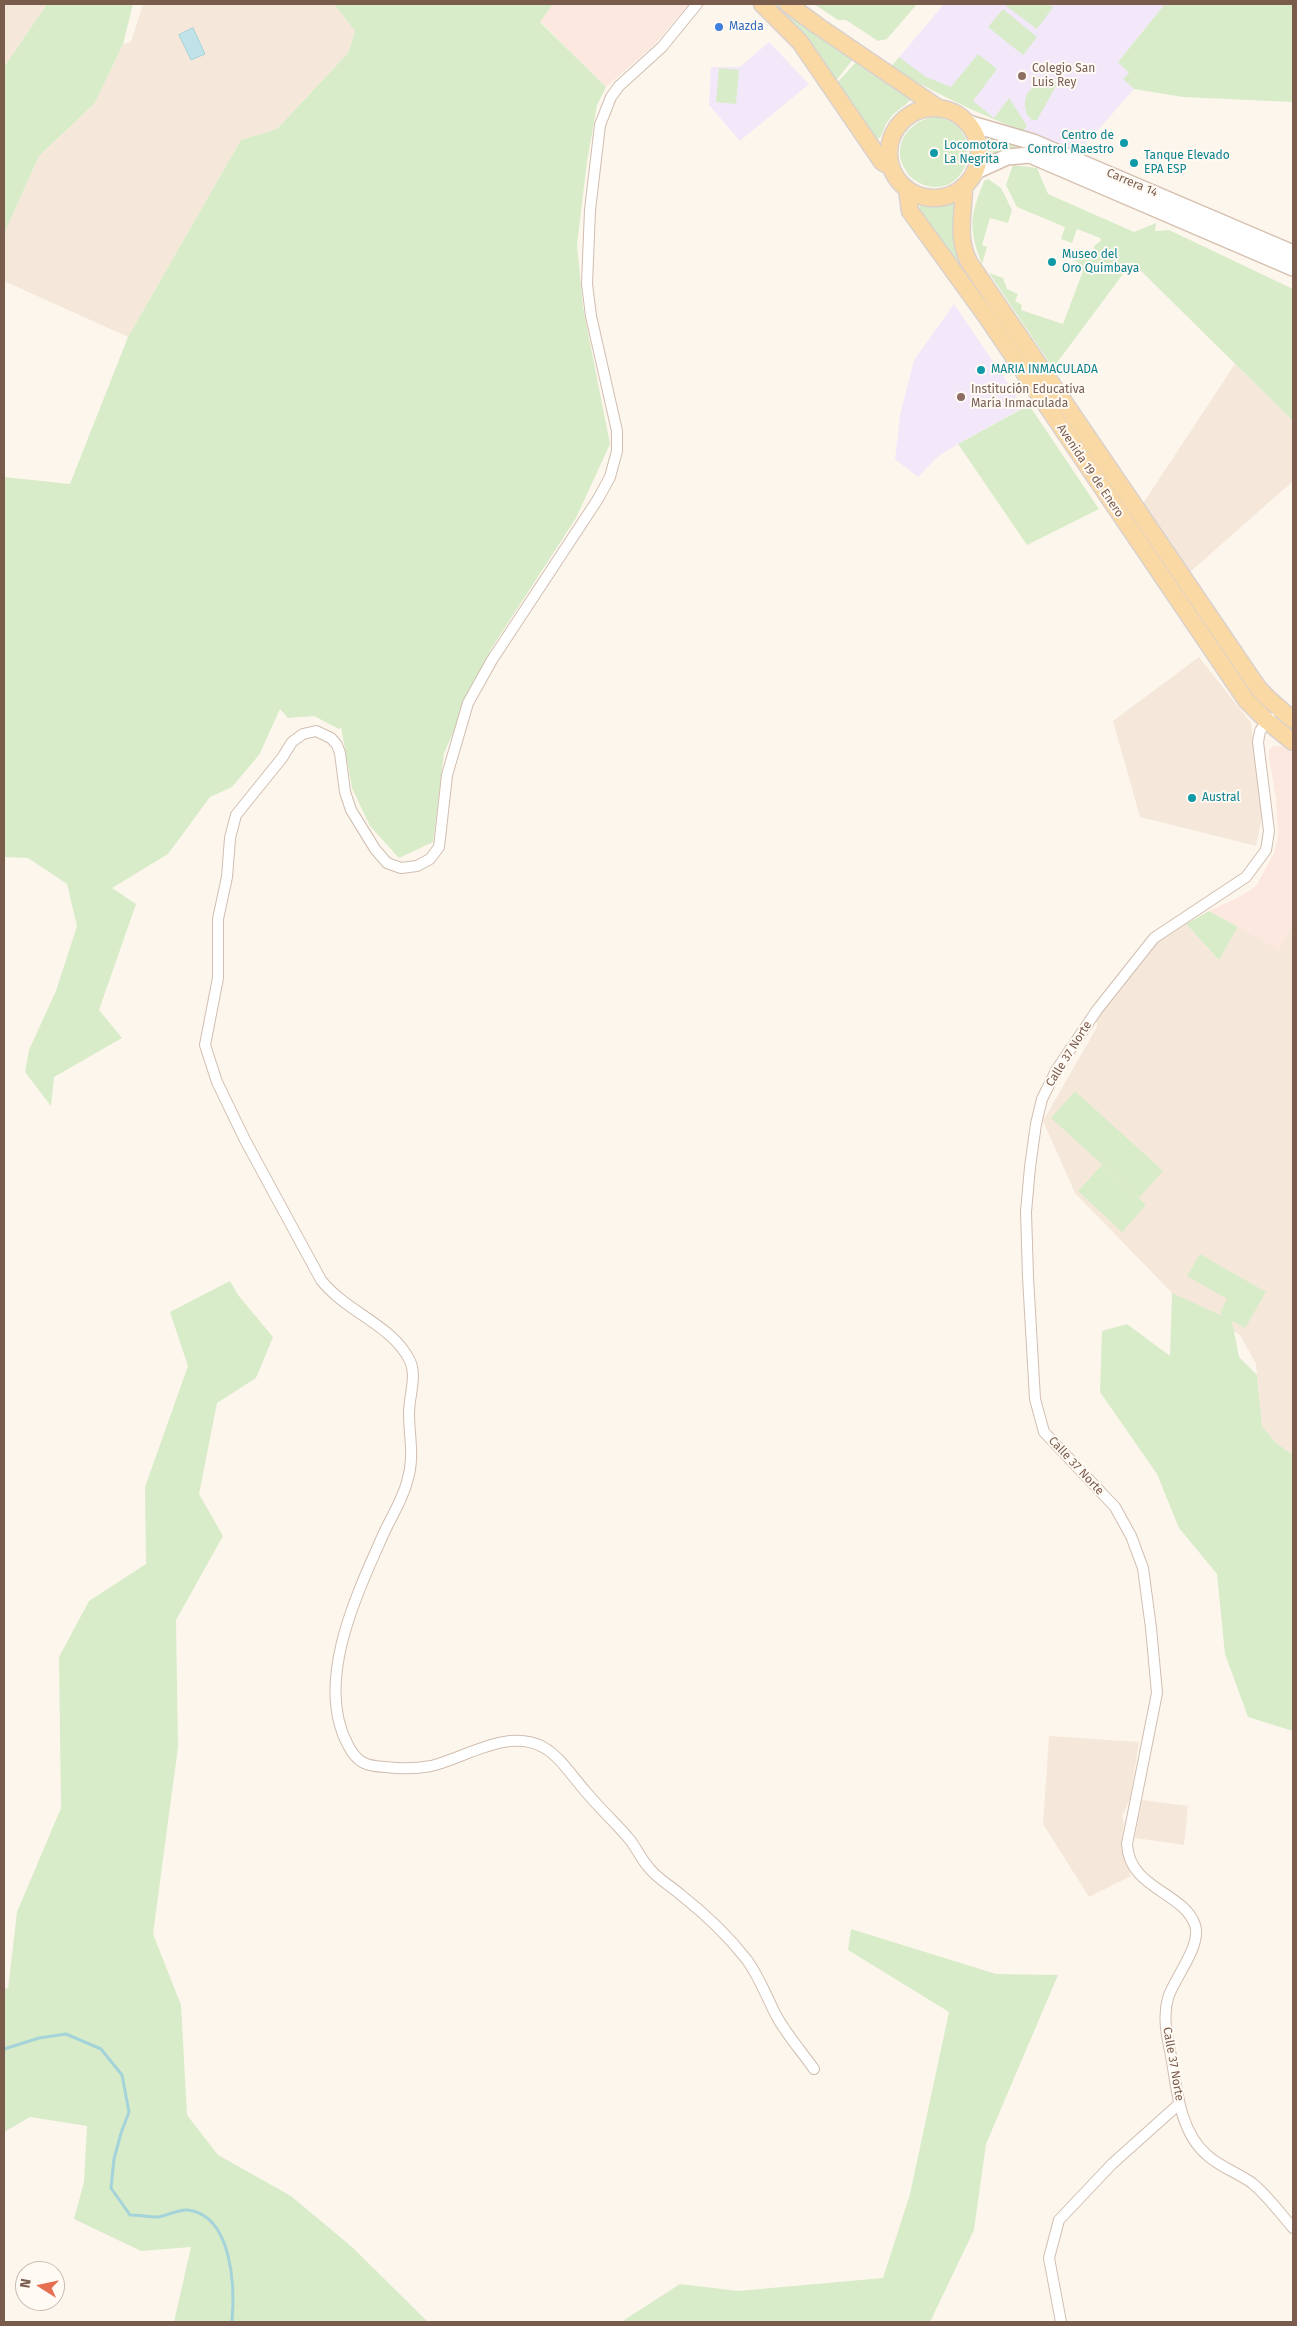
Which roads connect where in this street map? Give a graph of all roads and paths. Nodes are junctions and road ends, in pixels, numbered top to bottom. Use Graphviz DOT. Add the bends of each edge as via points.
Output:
graph roads {
  1 [pos="697,4"];
  2 [pos="762,4"];
  3 [pos="788,4"];
  4 [pos="937,108"];
  5 [pos="968,123"];
  6 [pos="891,167"];
  7 [pos="974,172"];
  8 [pos="964,186"];
  9 [pos="906,189"];
  10 [pos="1293,253"];
  11 [pos="1293,268"];
  12 [pos="1287,715"];
  13 [pos="1267,721"];
  14 [pos="1293,742"];
  15 [pos="814,2069"];
  16 [pos="1179,2104"];
  17 [pos="1293,2228"];
  18 [pos="1061,2322"];
  1 -- 15 [label="street" via="662,46 619,86 600,125 590,210 587,284 616,431 614,464 598,499 492,660 468,703 447,775 439,847 430,860 417,866 401,868 387,863 350,810 340,753 331,738 316,731 303,734 292,742 246,800 233,823 218,919 216,997 205,1045 217,1082 245,1140 321,1280 348,1307 386,1331 404,1349 412,1365 409,1414 412,1455 407,1482 358,1590 337,1677 336,1706 340,1728 349,1748 357,1760 405,1770 433,1766 485,1746 525,1742 546,1749 630,1841 650,1870 684,1897 746,1960 764,1987 778,2018"];
  2 -- 6 [label="main road" via="800,42 882,162"];
  3 -- 4 [label="main road"];
  4 -- 5 [label="main road" via="954,112"];
  4 -- 6 [label="main road" via="911,114 898,125 890,141"];
  5 -- 7 [label="main road" via="978,146"];
  5 -- 10 [label="main road, Carrera 14" via="1033,142"];
  6 -- 9 [label="main road"];
  7 -- 8 [label="main road"];
  7 -- 11 [label="main road, Carrera 14" via="1006,157 1030,155"];
  8 -- 9 [label="main road" via="948,195 931,198"];
  8 -- 12 [label="main road, Avenida 19 de Enero" via="960,236 968,262 1259,689"];
  9 -- 13 [label="main road, Avenida 19 de Enero" via="910,211 986,316 1246,700"];
  12 -- 13 [label="street, Calle 37 Norte"];
  13 -- 14 [label="main road, Avenida 19 de Enero"];
  13 -- 16 [label="street, Calle 37 Norte" via="1258,742 1269,831 1266,850 1246,877 1154,938 1097,1010 1057,1070 1042,1099 1036,1124 1026,1212 1035,1399 1044,1432 1115,1507 1143,1568 1157,1693 1127,1844 1132,1864 1146,1880 1190,1914 1196,1927 1192,1951 1173,1982 1164,2016"];
  16 -- 17 [label="street, Calle 37 Norte" via="1191,2135 1206,2155 1253,2184"];
  16 -- 18 [label="street" via="1112,2164 1059,2220 1049,2258"];
}
